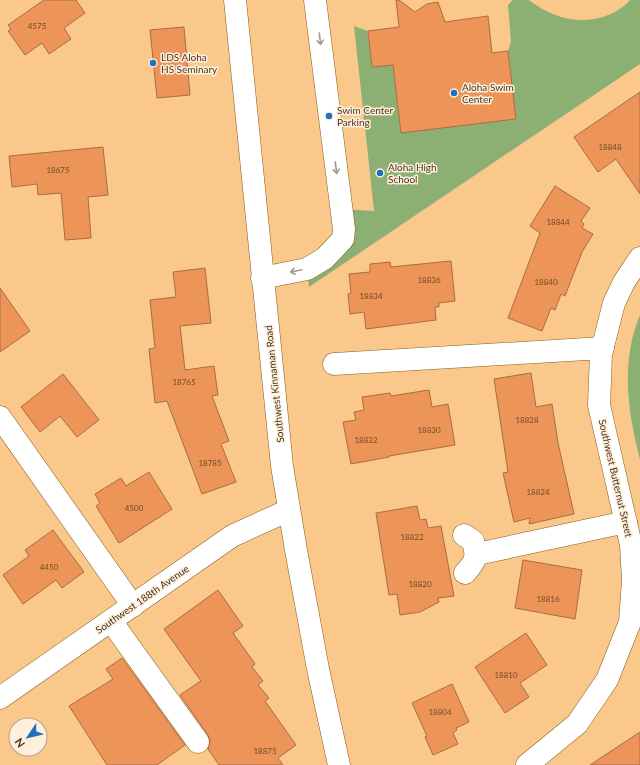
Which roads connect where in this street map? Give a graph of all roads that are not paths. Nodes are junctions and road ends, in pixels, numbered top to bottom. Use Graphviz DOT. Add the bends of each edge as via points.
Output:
graph roads {
  1 [pos="235,0"];
  2 [pos="315,0"];
  3 [pos="640,258"];
  4 [pos="262,278"];
  5 [pos="603,348"];
  6 [pos="334,364"];
  7 [pos="0,417"];
  8 [pos="289,510"];
  9 [pos="626,522"];
  10 [pos="464,535"];
  11 [pos="477,554"];
  12 [pos="465,573"];
  13 [pos="133,606"];
  14 [pos="111,621"];
  15 [pos="635,623"];
  16 [pos="0,698"];
  17 [pos="198,742"];
  18 [pos="339,765"];
  19 [pos="527,765"];
  1 -- 4 [label="street, Southwest Kinnaman Road"];
  2 -- 4 [label="street, one-way" via="344,229 343,239 325,258 307,269"];
  3 -- 5 [label="street, Southwest Butternut Street" via="614,303"];
  4 -- 8 [label="street, Southwest Kinnaman Road"];
  5 -- 6 [label="street"];
  5 -- 9 [label="street, Southwest Butternut Street" via="599,406"];
  7 -- 13 [label="street"];
  8 -- 13 [label="street, Southwest 188th Avenue" via="232,536"];
  8 -- 18 [label="street, Southwest Kinnaman Road" via="318,669"];
  9 -- 11 [label="street"];
  9 -- 15 [label="street, Southwest Butternut Street" via="631,545"];
  10 -- 11 [label="street" via="473,541"];
  11 -- 12 [label="street"];
  13 -- 14 [label="street, Southwest 188th Avenue"];
  14 -- 16 [label="street, Southwest 188th Avenue"];
  14 -- 17 [label="street"];
  15 -- 19 [label="street, Southwest Butternut Street" via="607,680 577,724"];
}
